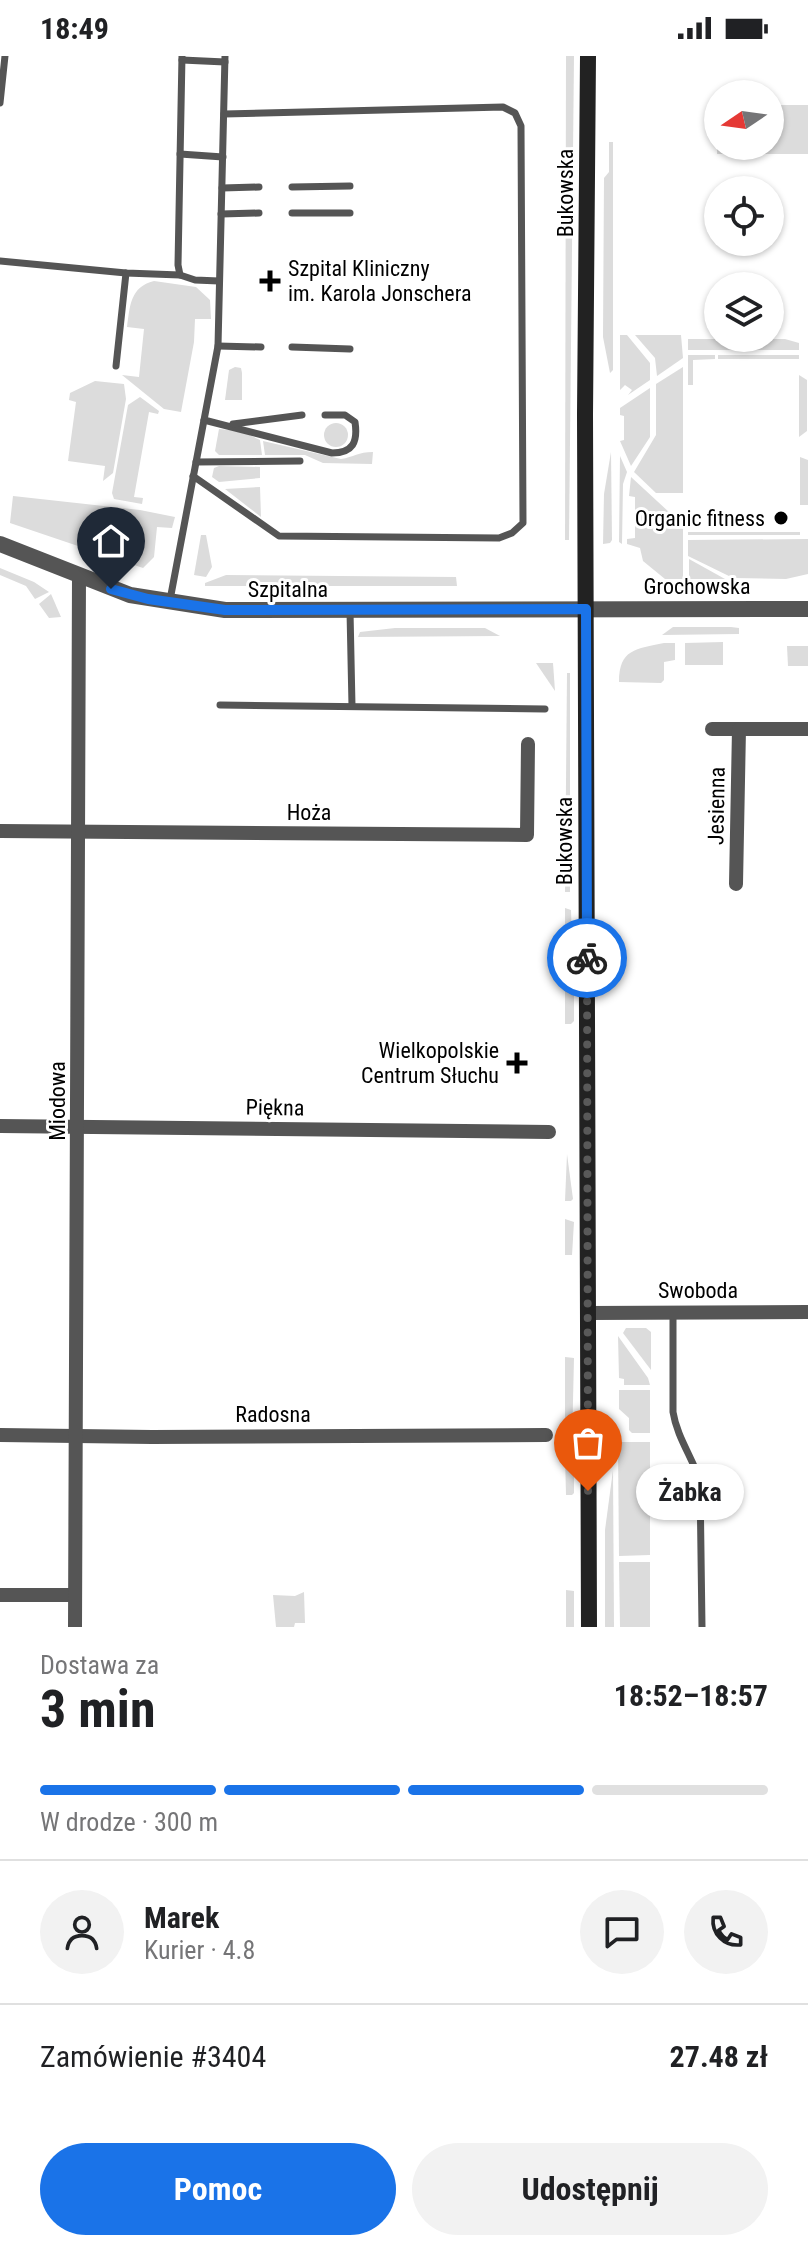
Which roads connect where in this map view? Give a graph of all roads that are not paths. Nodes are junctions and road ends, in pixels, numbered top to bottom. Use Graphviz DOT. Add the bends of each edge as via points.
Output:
graph roads {
  1 [pos="5,56"];
  2 [pos="588,56"];
  3 [pos="182,58"];
  4 [pos="225,59"];
  5 [pos="0,103"];
  6 [pos="224,114"];
  7 [pos="180,154"];
  8 [pos="223,157"];
  9 [pos="350,186"];
  10 [pos="259,187"];
  11 [pos="292,187"];
  12 [pos="222,188"];
  13 [pos="259,213"];
  14 [pos="292,213"];
  15 [pos="350,213"];
  16 [pos="221,214"];
  17 [pos="0,261"];
  18 [pos="126,273"];
  19 [pos="180,275"];
  20 [pos="219,281"];
  21 [pos="218,346"];
  22 [pos="261,347"];
  23 [pos="292,347"];
  24 [pos="350,349"];
  25 [pos="116,366"];
  26 [pos="302,415"];
  27 [pos="325,415"];
  28 [pos="204,420"];
  29 [pos="230,425"];
  30 [pos="300,461"];
  31 [pos="196,462"];
  32 [pos="193,476"];
  33 [pos="0,544"];
  34 [pos="79,576"];
  35 [pos="170,602"];
  36 [pos="586,609"];
  37 [pos="808,609"];
  38 [pos="350,611"];
  39 [pos="220,705"];
  40 [pos="352,706"];
  41 [pos="545,709"];
  42 [pos="712,729"];
  43 [pos="739,729"];
  44 [pos="808,729"];
  45 [pos="528,744"];
  46 [pos="0,831"];
  47 [pos="80,832"];
  48 [pos="736,884"];
  49 [pos="79,1125"];
  50 [pos="0,1126"];
  51 [pos="549,1132"];
  52 [pos="673,1312"];
  53 [pos="808,1312"];
  54 [pos="589,1313"];
  55 [pos="0,1435"];
  56 [pos="546,1435"];
  57 [pos="78,1436"];
  58 [pos="0,1595"];
  59 [pos="75,1595"];
  60 [pos="75,1627"];
  61 [pos="589,1627"];
  62 [pos="702,1627"];
  1 -- 5 [label="lane"];
  2 -- 36 [label="main road, Bukowska"];
  3 -- 4 [label="lane"];
  3 -- 7 [label="lane"];
  4 -- 6 [label="lane"];
  6 -- 8 [label="lane"];
  6 -- 32 [label="lane" via="503,107 515,113 521,126 523,523 499,538 279,536"];
  7 -- 8 [label="lane"];
  7 -- 19 [label="lane"];
  8 -- 12 [label="lane"];
  9 -- 11 [label="lane"];
  10 -- 12 [label="lane"];
  12 -- 16 [label="lane"];
  13 -- 16 [label="lane"];
  14 -- 15 [label="lane"];
  16 -- 20 [label="lane"];
  17 -- 18 [label="lane"];
  18 -- 19 [label="lane"];
  18 -- 25 [label="lane"];
  19 -- 20 [label="lane"];
  20 -- 21 [label="lane"];
  21 -- 22 [label="lane"];
  21 -- 28 [label="lane"];
  23 -- 24 [label="lane"];
  26 -- 29 [label="lane"];
  27 -- 29 [label="lane" via="345,415 355,422 352,448 332,453"];
  28 -- 29 [label="lane"];
  28 -- 31 [label="lane"];
  30 -- 31 [label="lane"];
  31 -- 32 [label="lane"];
  32 -- 35 [label="lane"];
  33 -- 34 [label="street, Szpitalna"];
  34 -- 35 [label="street, Szpitalna" via="130,595"];
  34 -- 47 [label="street, Miodowa"];
  35 -- 38 [label="street, Szpitalna" via="225,610"];
  36 -- 37 [label="street, Grochowska"];
  36 -- 38 [label="street, Szpitalna"];
  36 -- 54 [label="main road, Bukowska"];
  38 -- 40 [label="lane"];
  39 -- 40 [label="lane"];
  40 -- 41 [label="lane"];
  42 -- 43 [label="street"];
  43 -- 44 [label="street"];
  43 -- 48 [label="street, Jesienna"];
  45 -- 47 [label="street, Hoża" via="527,835"];
  46 -- 47 [label="street, Hoża"];
  47 -- 49 [label="street, Miodowa"];
  49 -- 50 [label="street, Piękna"];
  49 -- 51 [label="street, Piękna"];
  49 -- 57 [label="street, Miodowa"];
  52 -- 53 [label="street, Swoboda"];
  52 -- 54 [label="street, Swoboda"];
  52 -- 62 [label="lane" via="673,1412 700,1481"];
  54 -- 61 [label="main road, Bukowska"];
  55 -- 57 [label="street, Radosna"];
  56 -- 57 [label="street, Radosna"];
  57 -- 59 [label="street, Miodowa"];
  58 -- 59 [label="street"];
  59 -- 60 [label="street, Miodowa"];
}
